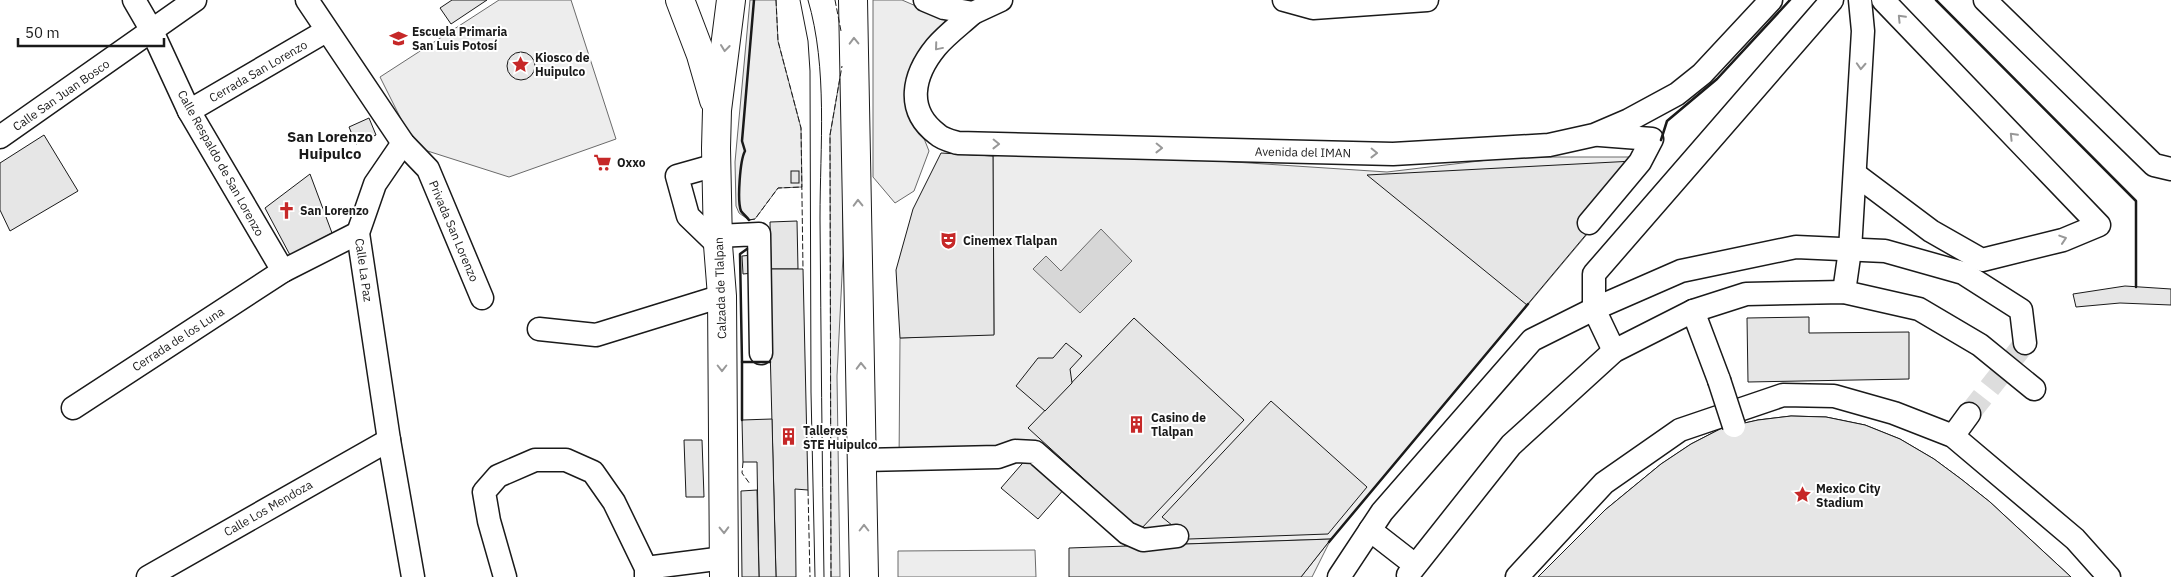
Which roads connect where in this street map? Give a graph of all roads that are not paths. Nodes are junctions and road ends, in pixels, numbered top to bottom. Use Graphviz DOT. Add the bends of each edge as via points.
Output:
graph roads {
  1 [pos="134,0"];
  2 [pos="196,0"];
  3 [pos="307,0"];
  4 [pos="680,0"];
  5 [pos="731,0"];
  6 [pos="854,0"];
  7 [pos="925,0"];
  8 [pos="1001,0"];
  9 [pos="1284,0"];
  10 [pos="1427,0"];
  11 [pos="1771,0"];
  12 [pos="1832,0"];
  13 [pos="1860,0"];
  14 [pos="1883,0"];
  15 [pos="1985,0"];
  16 [pos="973,14"];
  17 [pos="152,31"];
  18 [pos="326,31"];
  19 [pos="717,110"];
  20 [pos="190,111"];
  21 [pos="1594,134"];
  22 [pos="0,137"];
  23 [pos="402,144"];
  24 [pos="716,166"];
  25 [pos="2171,169"];
  26 [pos="1854,174"];
  27 [pos="1589,223"];
  28 [pos="358,233"];
  29 [pos="718,240"];
  30 [pos="1850,250"];
  31 [pos="283,271"];
  32 [pos="1844,292"];
  33 [pos="722,296"];
  34 [pos="482,298"];
  35 [pos="1594,309"];
  36 [pos="1693,312"];
  37 [pos="539,329"];
  38 [pos="2025,343"];
  39 [pos="1614,351"];
  40 [pos="761,353"];
  41 [pos="2034,389"];
  42 [pos="73,408"];
  43 [pos="1970,414"];
  44 [pos="1734,426"];
  45 [pos="1953,436"];
  46 [pos="389,440"];
  47 [pos="863,460"];
  48 [pos="1370,530"];
  49 [pos="1177,536"];
  50 [pos="724,568"];
  51 [pos="646,573"];
  52 [pos="148,577"];
  53 [pos="413,577"];
  54 [pos="505,577"];
  55 [pos="864,577"];
  56 [pos="1339,577"];
  57 [pos="1517,577"];
  58 [pos="2109,577"];
  1 -- 17 [label="street, Calle Respaldo de San Lorenzo"];
  2 -- 17 [label="street, Calle San Juan Bosco"];
  3 -- 18 [label="street"];
  4 -- 19 [label="main road"];
  5 -- 19 [label="main road, Calzada de Tlalpan, one-way"];
  47 -- 6 [label="main road, one-way"];
  7 -- 16 [label="street"];
  8 -- 16 [label="street, Avenida del IMAN"];
  9 -- 10 [label="street" via="1313,8"];
  11 -- 21 [label="street, Avenida del IMAN" via="1702,74 1656,106"];
  12 -- 35 [label="street" via="1594,274"];
  13 -- 26 [label="street, one-way" via="1863,31"];
  26 -- 14 [label="street, one-way" via="1931,231 1982,260 2063,240 2099,225"];
  15 -- 25 [label="street" via="2154,165"];
  16 -- 21 [label="street, Avenida del IMAN, one-way" via="936,47 914,93 916,107 925,123 938,136 958,144 1393,154 1549,145"];
  17 -- 20 [label="street, Calle Respaldo de San Lorenzo"];
  17 -- 22 [label="street, Calle San Juan Bosco"];
  18 -- 20 [label="street, Cerrada San Lorenzo"];
  18 -- 23 [label="street"];
  19 -- 24 [label="main road, Calzada de Tlalpan"];
  20 -- 31 [label="street, Calle Respaldo de San Lorenzo"];
  21 -- 27 [label="street" via="1652,139 1640,162"];
  23 -- 28 [label="street, Calle La Paz" via="375,184"];
  23 -- 34 [label="street, Privada San Lorenzo" via="428,169"];
  24 -- 29 [label="main road, Calzada de Tlalpan"];
  24 -- 29 [label="street" via="677,176 688,216"];
  26 -- 30 [label="street"];
  28 -- 31 [label="street, Cerrada de los Luna"];
  28 -- 46 [label="street, Calle La Paz"];
  29 -- 33 [label="main road, Calzada de Tlalpan"];
  29 -- 40 [label="street" via="759,234"];
  30 -- 32 [label="street"];
  30 -- 35 [label="street" via="1796,247 1681,271"];
  30 -- 38 [label="street" via="1885,251 1963,273 2021,310"];
  31 -- 42 [label="street, Cerrada de los Luna"];
  32 -- 36 [label="street" via="1746,294"];
  32 -- 41 [label="street" via="1919,309 1980,345"];
  33 -- 37 [label="street" via="596,336"];
  33 -- 50 [label="main road, Calzada de Tlalpan, one-way"];
  35 -- 39 [label="street"];
  35 -- 48 [label="street" via="1532,340 1382,512"];
  36 -- 39 [label="street"];
  36 -- 44 [label="street, bridge"];
  39 -- 48 [label="street" via="1511,445 1412,570"];
  43 -- 45 [label="street"];
  45 -- 57 [label="street" via="1894,413 1834,396 1783,394 1680,430 1604,483"];
  45 -- 58 [label="street" via="2074,539"];
  46 -- 52 [label="street, Calle Los Mendoza"];
  46 -- 53 [label="street, Calle La Paz"];
  47 -- 49 [label="street" via="998,457 1015,451 1035,452 1128,533 1143,540"];
  55 -- 47 [label="main road, one-way"];
  48 -- 56 [label="street"];
  50 -- 51 [label="street"];
  51 -- 54 [label="street" via="614,502 593,472 566,460 535,460 498,476 484,492"];
}
